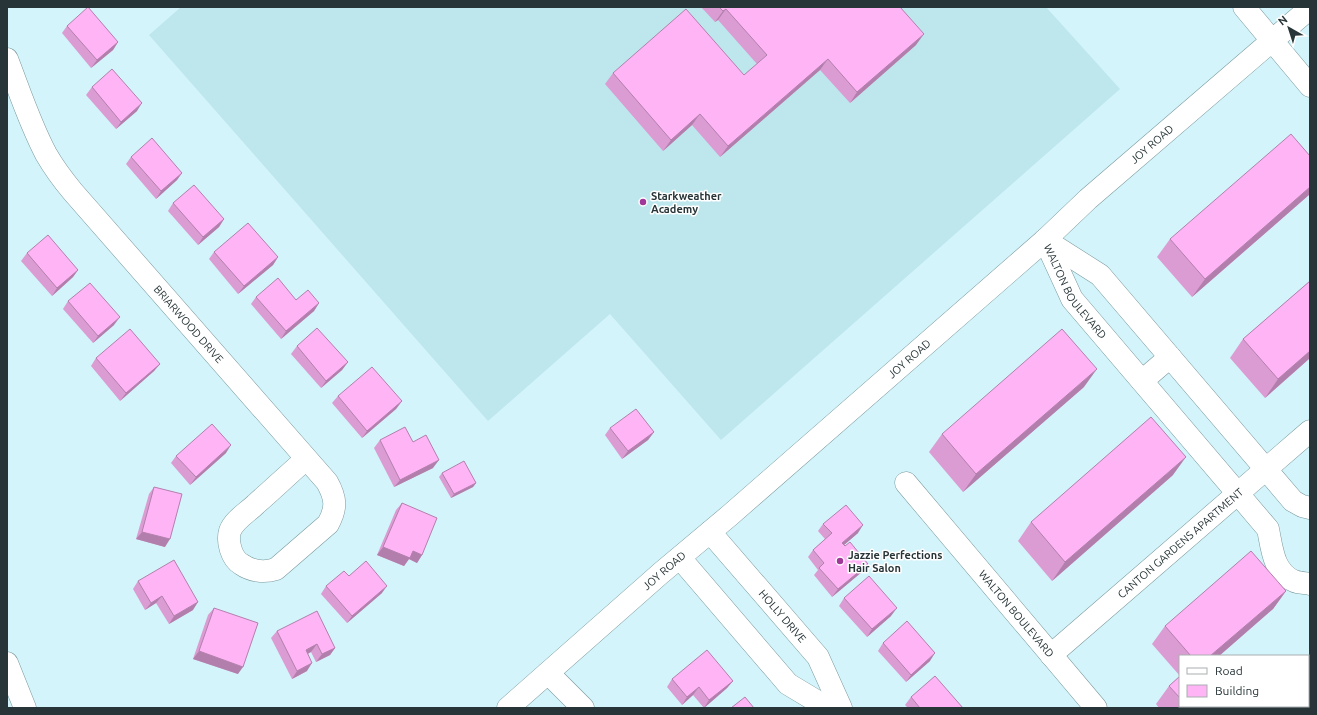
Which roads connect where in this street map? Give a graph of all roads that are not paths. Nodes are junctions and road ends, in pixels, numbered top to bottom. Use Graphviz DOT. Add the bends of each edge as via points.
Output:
graph roads {
  1 [pos="1244,7"];
  2 [pos="1310,8"];
  3 [pos="1272,42"];
  4 [pos="7,59"];
  5 [pos="1310,86"];
  6 [pos="1045,240"];
  7 [pos="1170,357"];
  8 [pos="1142,381"];
  9 [pos="1310,430"];
  10 [pos="306,459"];
  11 [pos="1266,469"];
  12 [pos="906,483"];
  13 [pos="1238,493"];
  14 [pos="1310,508"];
  15 [pos="710,532"];
  16 [pos="680,558"];
  17 [pos="1310,584"];
  18 [pos="1051,655"];
  19 [pos="7,663"];
  20 [pos="548,672"];
  21 [pos="25,708"];
  22 [pos="508,708"];
  23 [pos="583,708"];
  24 [pos="828,708"];
  25 [pos="841,708"];
  26 [pos="1096,708"];
  1 -- 3 [label="main road"];
  2 -- 3 [label="main road, JOY ROAD"];
  3 -- 5 [label="main road"];
  3 -- 6 [label="main road, JOY ROAD" via="1088,199"];
  4 -- 10 [label="main road, BRIARWOOD DRIVE" via="36,134 58,174"];
  6 -- 7 [label="main road, WALTON BOULEVARD" via="1100,275"];
  6 -- 8 [label="main road, WALTON BOULEVARD" via="1072,299"];
  6 -- 15 [label="main road, JOY ROAD"];
  7 -- 8 [label="main road"];
  7 -- 11 [label="main road, WALTON BOULEVARD"];
  8 -- 13 [label="main road, WALTON BOULEVARD"];
  9 -- 11 [label="main road, CANTON GARDENS APARTMENT"];
  10 -- 10 [label="main road, BRIARWOOD DRIVE" via="331,488 334,496 334,514 328,524 276,569 267,572 246,567 233,555 230,547 230,530"];
  11 -- 13 [label="main road, CANTON GARDENS APARTMENT"];
  11 -- 14 [label="main road, WALTON BOULEVARD" via="1293,501"];
  12 -- 18 [label="main road, WALTON BOULEVARD"];
  13 -- 17 [label="main road, WALTON BOULEVARD" via="1268,529 1274,558 1280,570 1294,581"];
  13 -- 18 [label="main road, CANTON GARDENS APARTMENT"];
  15 -- 16 [label="main road, JOY ROAD"];
  15 -- 25 [label="main road, HOLLY DRIVE" via="818,657"];
  16 -- 20 [label="main road, JOY ROAD"];
  16 -- 24 [label="main road" via="788,684"];
  18 -- 26 [label="main road, WALTON BOULEVARD"];
  19 -- 21 [label="main road"];
  20 -- 22 [label="main road, JOY ROAD"];
  20 -- 23 [label="main road"];
}
